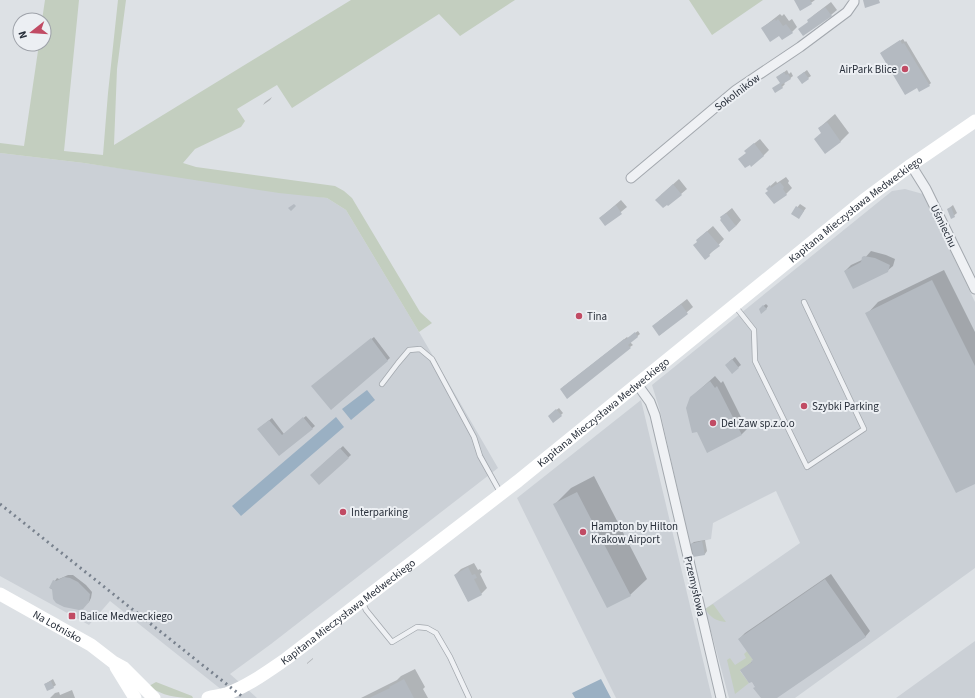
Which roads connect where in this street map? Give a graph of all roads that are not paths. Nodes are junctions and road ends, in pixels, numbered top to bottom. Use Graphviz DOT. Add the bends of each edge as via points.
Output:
graph roads {
  1 [pos="854,0"];
  2 [pos="975,122"];
  3 [pos="911,165"];
  4 [pos="631,178"];
  5 [pos="975,288"];
  6 [pos="804,302"];
  7 [pos="734,305"];
  8 [pos="382,384"];
  9 [pos="637,384"];
  10 [pos="501,494"];
  11 [pos="0,594"];
  12 [pos="361,600"];
  13 [pos="113,662"];
  14 [pos="223,696"];
  15 [pos="135,698"];
  16 [pos="154,698"];
  17 [pos="208,698"];
  18 [pos="469,698"];
  19 [pos="721,698"];
  1 -- 4 [label="street, Sokolników" via="847,12 736,90"];
  2 -- 3 [label="main road, Kapitana Mieczysława Medweckiego"];
  3 -- 5 [label="street, Uśmiechu" via="926,189"];
  3 -- 7 [label="main road, Kapitana Mieczysława Medweckiego"];
  6 -- 7 [label="lane" via="864,429 807,467 755,361 754,330"];
  7 -- 9 [label="main road, Kapitana Mieczysława Medweckiego"];
  8 -- 10 [label="lane" via="409,350 420,349 432,359"];
  9 -- 10 [label="main road, Kapitana Mieczysława Medweckiego"];
  9 -- 19 [label="street, Przemysłowa" via="650,402 655,415"];
  10 -- 12 [label="main road, Kapitana Mieczysława Medweckiego"];
  11 -- 13 [label="main road, Na Lotnisko" via="91,645"];
  12 -- 14 [label="main road, Kapitana Mieczysława Medweckiego" via="286,659 258,678"];
  12 -- 18 [label="lane" via="392,642 417,627 427,628 436,633"];
  13 -- 15 [label="main road, Na Lotnisko"];
  13 -- 16 [label="main road, Na Lotnisko" via="124,668"];
  14 -- 17 [label="main road, Kapitana Mieczysława Medweckiego"];
}
